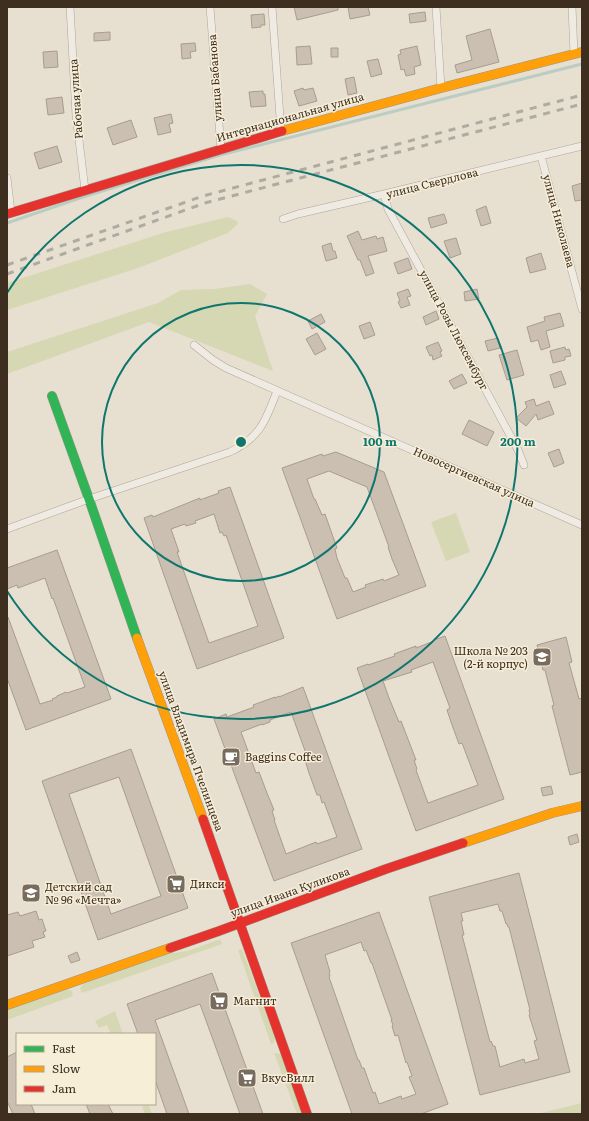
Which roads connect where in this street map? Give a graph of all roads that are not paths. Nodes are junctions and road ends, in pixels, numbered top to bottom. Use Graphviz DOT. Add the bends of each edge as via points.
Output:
graph roads {
  1 [pos="70,7"];
  2 [pos="210,7"];
  3 [pos="272,7"];
  4 [pos="436,7"];
  5 [pos="572,7"];
  6 [pos="578,53"];
  7 [pos="441,88"];
  8 [pos="281,131"];
  9 [pos="582,146"];
  10 [pos="221,149"];
  11 [pos="541,156"];
  12 [pos="7,178"];
  13 [pos="85,190"];
  14 [pos="384,194"];
  15 [pos="9,213"];
  16 [pos="283,219"];
  17 [pos="582,309"];
  18 [pos="194,345"];
  19 [pos="277,391"];
  20 [pos="52,396"];
  21 [pos="524,466"];
  22 [pos="89,499"];
  23 [pos="582,525"];
  24 [pos="7,529"];
  25 [pos="582,806"];
  26 [pos="240,923"];
  27 [pos="7,1005"];
  28 [pos="307,1114"];
  1 -- 13 [label="street, Рабочая улица" via="76,115"];
  2 -- 10 [label="street, улица Бабанова"];
  3 -- 8 [label="street"];
  4 -- 7 [label="street"];
  5 -- 6 [label="street"];
  6 -- 7 [label="street, Интернациональная улица"];
  7 -- 8 [label="street, Интернациональная улица"];
  8 -- 10 [label="street, Интернациональная улица"];
  9 -- 11 [label="street, улица Свердлова"];
  10 -- 13 [label="street, Интернациональная улица"];
  11 -- 14 [label="street, улица Свердлова"];
  11 -- 17 [label="street, улица Николаева"];
  12 -- 15 [label="street"];
  13 -- 15 [label="street, Интернациональная улица"];
  14 -- 16 [label="street, улица Свердлова"];
  14 -- 21 [label="street, улица Розы Люксембург" via="388,209 518,450"];
  18 -- 19 [label="street, Новосергиевская улица" via="226,368"];
  19 -- 22 [label="street" via="256,435 237,449"];
  19 -- 23 [label="street, Новосергиевская улица"];
  20 -- 22 [label="street, улица Владимира Пчелинцева"];
  22 -- 24 [label="street"];
  22 -- 26 [label="street, улица Владимира Пчелинцева" via="127,612"];
  25 -- 26 [label="street, улица Ивана Куликова" via="386,869"];
  26 -- 27 [label="street, улица Ивана Куликова"];
  26 -- 28 [label="street, улица Владимира Пчелинцева"];
}
